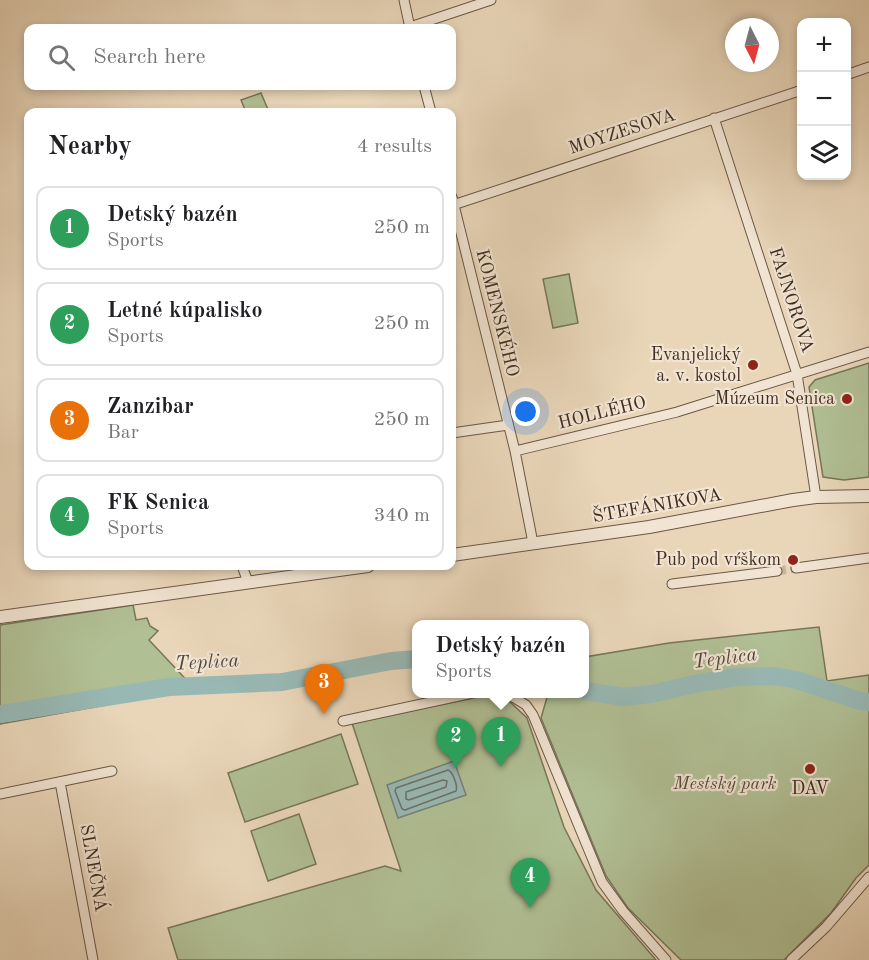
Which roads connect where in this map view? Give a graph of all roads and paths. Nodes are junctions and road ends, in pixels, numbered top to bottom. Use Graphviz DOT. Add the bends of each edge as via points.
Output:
graph roads {
  1 [pos="404,0"];
  2 [pos="491,0"];
  3 [pos="409,24"];
  4 [pos="422,24"];
  5 [pos="869,67"];
  6 [pos="851,73"];
  7 [pos="425,90"];
  8 [pos="797,91"];
  9 [pos="430,108"];
  10 [pos="714,118"];
  11 [pos="456,200"];
  12 [pos="456,217"];
  13 [pos="869,352"];
  14 [pos="797,374"];
  15 [pos="508,424"];
  16 [pos="456,432"];
  17 [pos="515,451"];
  18 [pos="869,496"];
  19 [pos="816,497"];
  20 [pos="533,543"];
  21 [pos="456,554"];
  22 [pos="869,558"];
  23 [pos="796,568"];
  24 [pos="244,570"];
  25 [pos="338,570"];
  26 [pos="777,571"];
  27 [pos="248,582"];
  28 [pos="672,584"];
  29 [pos="0,617"];
  30 [pos="446,698"];
  31 [pos="516,698"];
  32 [pos="343,721"];
  33 [pos="112,771"];
  34 [pos="60,782"];
  35 [pos="0,794"];
  36 [pos="869,877"];
  37 [pos="93,960"];
  38 [pos="666,960"];
  39 [pos="791,960"];
  1 -- 3 [label="street"];
  2 -- 4 [label="street"];
  5 -- 6 [label="street"];
  7 -- 9 [label="street"];
  8 -- 10 [label="street, MOYZESOVA"];
  10 -- 11 [label="street, MOYZESOVA"];
  10 -- 14 [label="street, FAJNOROVA"];
  12 -- 15 [label="street, KOMENSKÉHO"];
  13 -- 14 [label="street, HOLLÉHO"];
  14 -- 17 [label="street, HOLLÉHO" via="677,412"];
  14 -- 19 [label="street, FAJNOROVA"];
  15 -- 16 [label="street"];
  15 -- 17 [label="street, KOMENSKÉHO"];
  17 -- 20 [label="street, KOMENSKÉHO"];
  18 -- 19 [label="street, ŠTEFÁNIKOVA"];
  19 -- 20 [label="street, ŠTEFÁNIKOVA"];
  20 -- 21 [label="street, ŠTEFÁNIKOVA"];
  22 -- 23 [label="street"];
  24 -- 27 [label="street"];
  25 -- 27 [label="street"];
  26 -- 28 [label="street"];
  27 -- 29 [label="street"];
  30 -- 32 [label="street"];
  31 -- 38 [label="street" via="533,715 602,882"];
  33 -- 34 [label="street"];
  34 -- 35 [label="street"];
  34 -- 37 [label="street, SLNEČNÁ"];
  36 -- 39 [label="street"];
}
